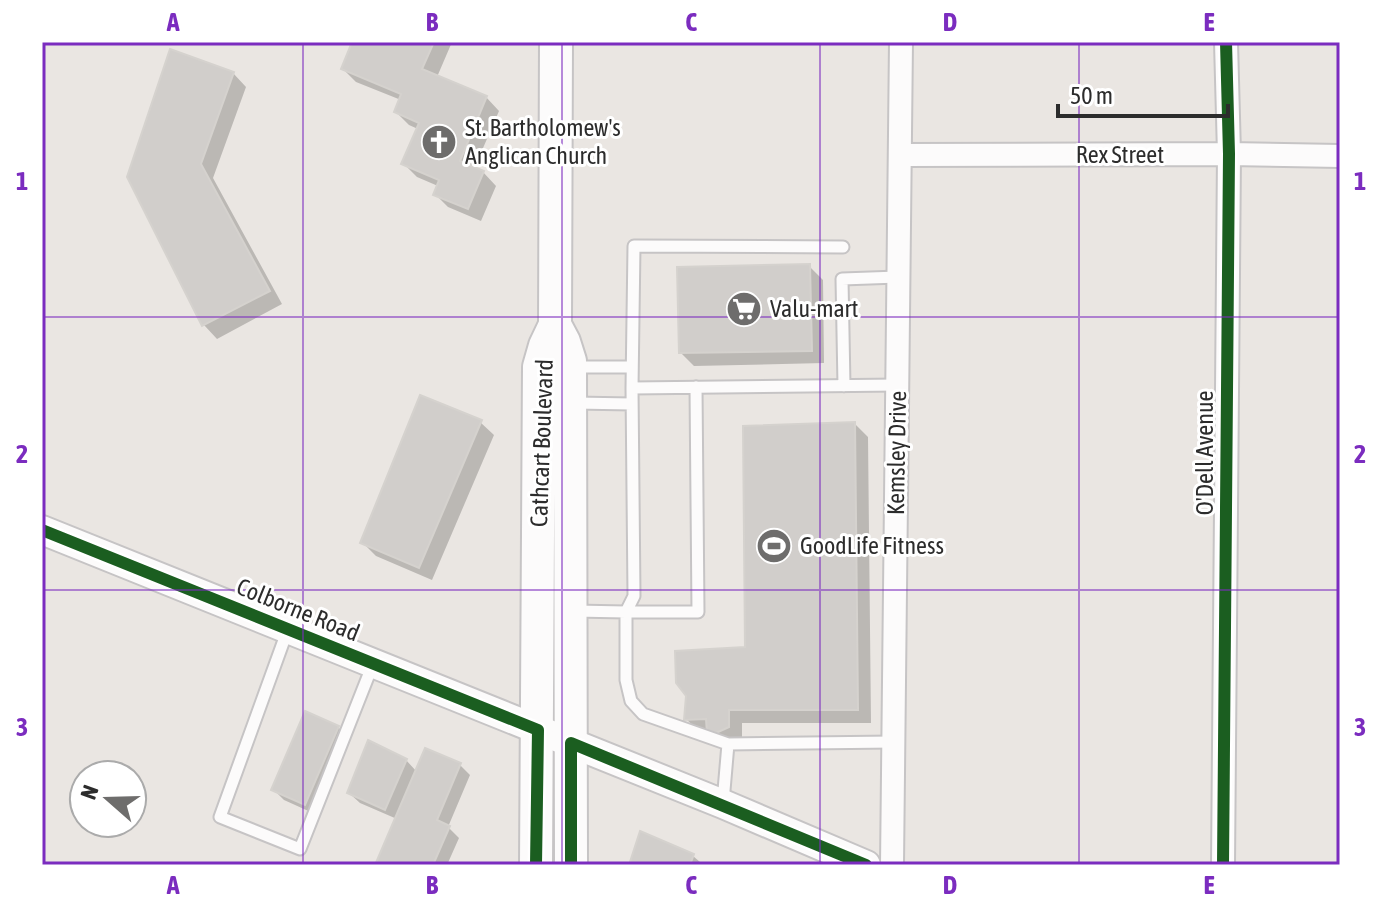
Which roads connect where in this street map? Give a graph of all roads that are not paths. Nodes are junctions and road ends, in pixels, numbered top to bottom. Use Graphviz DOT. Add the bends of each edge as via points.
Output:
graph roads {
  1 [pos="556,42"];
  2 [pos="901,42"];
  3 [pos="1226,42"];
  4 [pos="1229,154"];
  5 [pos="901,155"];
  6 [pos="1340,156"];
  7 [pos="843,247"];
  8 [pos="898,277"];
  9 [pos="555,325"];
  10 [pos="570,367"];
  11 [pos="632,367"];
  12 [pos="898,385"];
  13 [pos="844,386"];
  14 [pos="696,387"];
  15 [pos="632,388"];
  16 [pos="570,403"];
  17 [pos="632,404"];
  18 [pos="42,530"];
  19 [pos="571,610"];
  20 [pos="626,612"];
  21 [pos="288,629"];
  22 [pos="373,664"];
  23 [pos="538,730"];
  24 [pos="894,742"];
  25 [pos="571,743"];
  26 [pos="728,744"];
  27 [pos="723,804"];
  28 [pos="536,865"];
  29 [pos="571,865"];
  30 [pos="866,865"];
  31 [pos="892,865"];
  32 [pos="1223,865"];
  1 -- 9 [label="main road"];
  2 -- 5 [label="street, Kemsley Drive"];
  3 -- 4 [label="street, O'Dell Avenue"];
  4 -- 5 [label="street, Rex Street"];
  4 -- 6 [label="street, Rex Street"];
  4 -- 32 [label="street, O'Dell Avenue"];
  5 -- 8 [label="street, Kemsley Drive"];
  7 -- 11 [label="lane" via="634,246"];
  8 -- 12 [label="street, Kemsley Drive"];
  8 -- 13 [label="lane" via="842,279"];
  9 -- 10 [label="main road, Cathcart Boulevard"];
  9 -- 23 [label="main road, Cathcart Boulevard" via="539,367"];
  10 -- 11 [label="lane"];
  10 -- 16 [label="main road, Cathcart Boulevard"];
  11 -- 15 [label="lane"];
  12 -- 13 [label="lane"];
  12 -- 24 [label="street, Kemsley Drive"];
  13 -- 14 [label="lane"];
  14 -- 15 [label="lane"];
  14 -- 20 [label="lane" via="698,612"];
  15 -- 17 [label="lane"];
  16 -- 17 [label="lane"];
  16 -- 19 [label="main road, Cathcart Boulevard"];
  17 -- 20 [label="lane" via="634,596"];
  18 -- 21 [label="street, Colborne Road"];
  19 -- 20 [label="lane"];
  19 -- 25 [label="main road, Cathcart Boulevard"];
  20 -- 26 [label="lane" via="631,701 643,714"];
  21 -- 22 [label="street, Colborne Road"];
  21 -- 22 [label="lane" via="220,817 300,849"];
  22 -- 23 [label="street, Colborne Road"];
  23 -- 25 [label="street, Colborne Road"];
  23 -- 28 [label="main road, Cathcart Boulevard"];
  24 -- 26 [label="lane"];
  24 -- 31 [label="street, Kemsley Drive"];
  25 -- 27 [label="street, Colborne Road"];
  25 -- 29 [label="main road, Cathcart Boulevard"];
  26 -- 27 [label="lane"];
  27 -- 30 [label="street, Colborne Road"];
}
